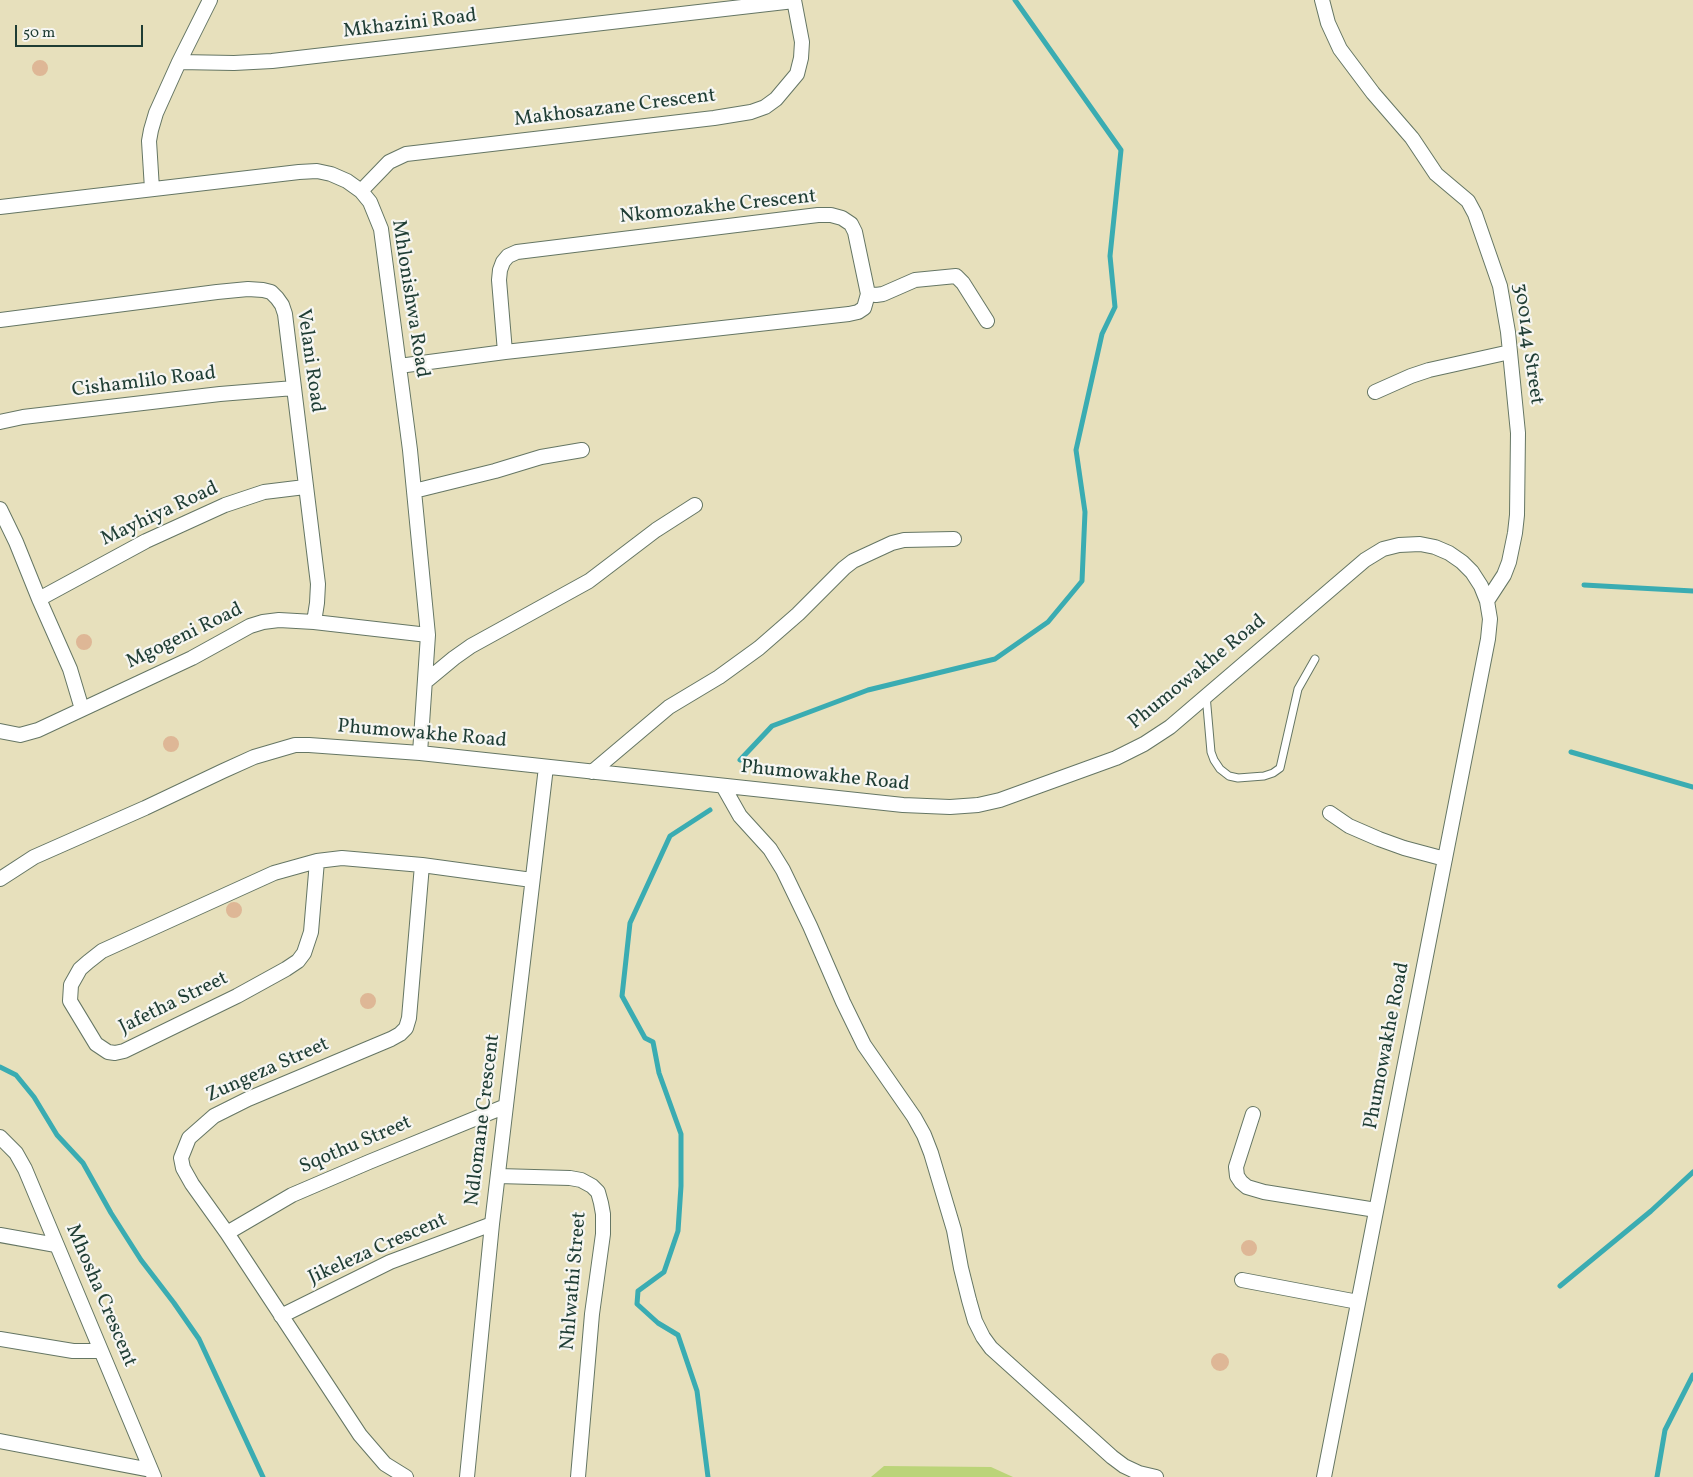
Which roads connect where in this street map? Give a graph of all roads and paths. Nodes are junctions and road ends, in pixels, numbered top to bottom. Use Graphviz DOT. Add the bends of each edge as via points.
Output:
graph roads {
  1 [pos="210,0"];
  2 [pos="794,0"];
  3 [pos="1322,0"];
  4 [pos="179,62"];
  5 [pos="152,189"];
  6 [pos="361,191"];
  7 [pos="0,207"];
  8 [pos="868,294"];
  9 [pos="0,320"];
  10 [pos="987,320"];
  11 [pos="505,352"];
  12 [pos="1510,352"];
  13 [pos="399,366"];
  14 [pos="294,388"];
  15 [pos="1375,392"];
  16 [pos="0,422"];
  17 [pos="582,450"];
  18 [pos="306,487"];
  19 [pos="414,491"];
  20 [pos="694,505"];
  21 [pos="0,509"];
  22 [pos="954,539"];
  23 [pos="39,599"];
  24 [pos="1487,601"];
  25 [pos="314,622"];
  26 [pos="428,634"];
  27 [pos="1315,659"];
  28 [pos="425,682"];
  29 [pos="1206,695"];
  30 [pos="82,709"];
  31 [pos="0,731"];
  32 [pos="420,753"];
  33 [pos="546,768"];
  34 [pos="592,772"];
  35 [pos="722,786"];
  36 [pos="1330,813"];
  37 [pos="1445,859"];
  38 [pos="318,861"];
  39 [pos="422,866"];
  40 [pos="0,879"];
  41 [pos="532,880"];
  42 [pos="506,1106"];
  43 [pos="1253,1114"];
  44 [pos="0,1137"];
  45 [pos="498,1176"];
  46 [pos="1376,1210"];
  47 [pos="492,1224"];
  48 [pos="227,1233"];
  49 [pos="0,1236"];
  50 [pos="56,1245"];
  51 [pos="1242,1280"];
  52 [pos="1358,1302"];
  53 [pos="281,1316"];
  54 [pos="0,1338"];
  55 [pos="101,1351"];
  56 [pos="0,1441"];
  57 [pos="153,1473"];
  58 [pos="406,1477"];
  59 [pos="467,1477"];
  60 [pos="578,1477"];
  61 [pos="1156,1477"];
  62 [pos="1324,1477"];
  1 -- 4 [label="street"];
  2 -- 4 [label="street, Mkhazini Road" via="272,62"];
  2 -- 6 [label="street, Makhosazane Crescent" via="802,42 797,74 765,107 714,118 406,154 388,162"];
  3 -- 12 [label="street, 300144 Street" via="1340,49 1412,138 1436,174 1468,201 1475,214 1500,286"];
  4 -- 5 [label="street" via="151,130"];
  5 -- 6 [label="street, Mhlonishwa Road" via="317,172 331,174"];
  5 -- 7 [label="street, Mhlonishwa Road"];
  6 -- 13 [label="street, Mhlonishwa Road" via="370,202 381,229"];
  8 -- 10 [label="street" via="884,294 915,280 956,276"];
  8 -- 11 [label="street" via="864,308 849,314"];
  8 -- 11 [label="street, Nkomozakhe Crescent" via="855,232 851,224 831,215 517,252 508,256 500,270"];
  9 -- 14 [label="street, Velani Road" via="217,292 263,290 277,298 285,314"];
  11 -- 13 [label="street"];
  12 -- 15 [label="street" via="1429,370"];
  12 -- 24 [label="street, 300144 Street" via="1518,433 1515,533 1504,575"];
  13 -- 19 [label="street, Mhlonishwa Road"];
  14 -- 16 [label="street, Cishamlilo Road" via="220,394"];
  14 -- 18 [label="street, Velani Road"];
  17 -- 19 [label="street" via="541,457"];
  18 -- 23 [label="street, Mayhiya Road" via="264,492 225,506 146,541"];
  18 -- 25 [label="street, Velani Road" via="318,584"];
  19 -- 26 [label="street, Mhlonishwa Road"];
  20 -- 28 [label="street" via="589,581 471,646"];
  21 -- 23 [label="street"];
  22 -- 34 [label="street" via="904,540 853,561 759,648 669,707"];
  23 -- 30 [label="street" via="70,669"];
  24 -- 29 [label="street, Phumowakhe Road" via="1472,572 1449,553 1420,544 1383,549 1365,560"];
  24 -- 37 [label="street, Phumowakhe Road" via="1490,619 1488,639"];
  25 -- 26 [label="street, Mgogeni Road"];
  25 -- 30 [label="street, Mgogeni Road" via="279,620 250,626 192,658"];
  26 -- 28 [label="street, Mhlonishwa Road"];
  27 -- 29 [label="lane" via="1298,689 1280,768 1264,776 1238,778 1220,770 1211,752"];
  28 -- 32 [label="street, Mhlonishwa Road"];
  29 -- 35 [label="street, Phumowakhe Road" via="1170,727 1116,758 1022,793 978,805 903,805"];
  30 -- 31 [label="street, Mgogeni Road" via="26,734 12,735"];
  32 -- 33 [label="street, Phumowakhe Road"];
  32 -- 40 [label="street, Phumowakhe Road" via="309,744 280,749 246,760 34,857"];
  33 -- 34 [label="street, Phumowakhe Road"];
  33 -- 41 [label="street, Ndlomane Crescent"];
  34 -- 35 [label="street, Phumowakhe Road"];
  35 -- 61 [label="street" via="740,816 770,849 783,870 864,1045 924,1135 954,1230 968,1300 983,1337 990,1348 1112,1457 1124,1466"];
  36 -- 37 [label="street" via="1379,839"];
  37 -- 46 [label="street, Phumowakhe Road"];
  38 -- 38 [label="street, Jafetha Street" via="311,932 298,961 237,996 124,1051 108,1052 96,1044 70,1002 71,985 88,962 102,951 248,884"];
  38 -- 39 [label="street, Jafetha Street" via="342,858"];
  39 -- 41 [label="street, Jafetha Street"];
  39 -- 48 [label="street, Zungeza Street" via="406,1028 400,1034 214,1116 188,1138 181,1158 183,1168"];
  41 -- 42 [label="street, Ndlomane Crescent"];
  42 -- 45 [label="street, Ndlomane Crescent"];
  42 -- 48 [label="street, Sqothu Street" via="292,1195"];
  43 -- 46 [label="street" via="1236,1167 1241,1182 1247,1187"];
  44 -- 50 [label="street, Mhosha Crescent" via="16,1153 25,1169"];
  45 -- 47 [label="street, Ndlomane Crescent"];
  45 -- 60 [label="street, Nhlwathi Street" via="581,1180 598,1192 601,1202 603,1234 592,1314"];
  46 -- 52 [label="street, Phumowakhe Road"];
  47 -- 53 [label="street, Jikeleza Crescent" via="390,1262"];
  47 -- 59 [label="street, Ndlomane Crescent"];
  48 -- 53 [label="street, Zungeza Street"];
  49 -- 50 [label="street"];
  50 -- 55 [label="street, Mhosha Crescent"];
  51 -- 52 [label="street"];
  52 -- 62 [label="street, Phumowakhe Road"];
  53 -- 58 [label="street, Zungeza Street" via="360,1435 385,1464"];
  54 -- 55 [label="street" via="73,1351"];
  55 -- 57 [label="street, Mhosha Crescent"];
  56 -- 57 [label="street"];
}
